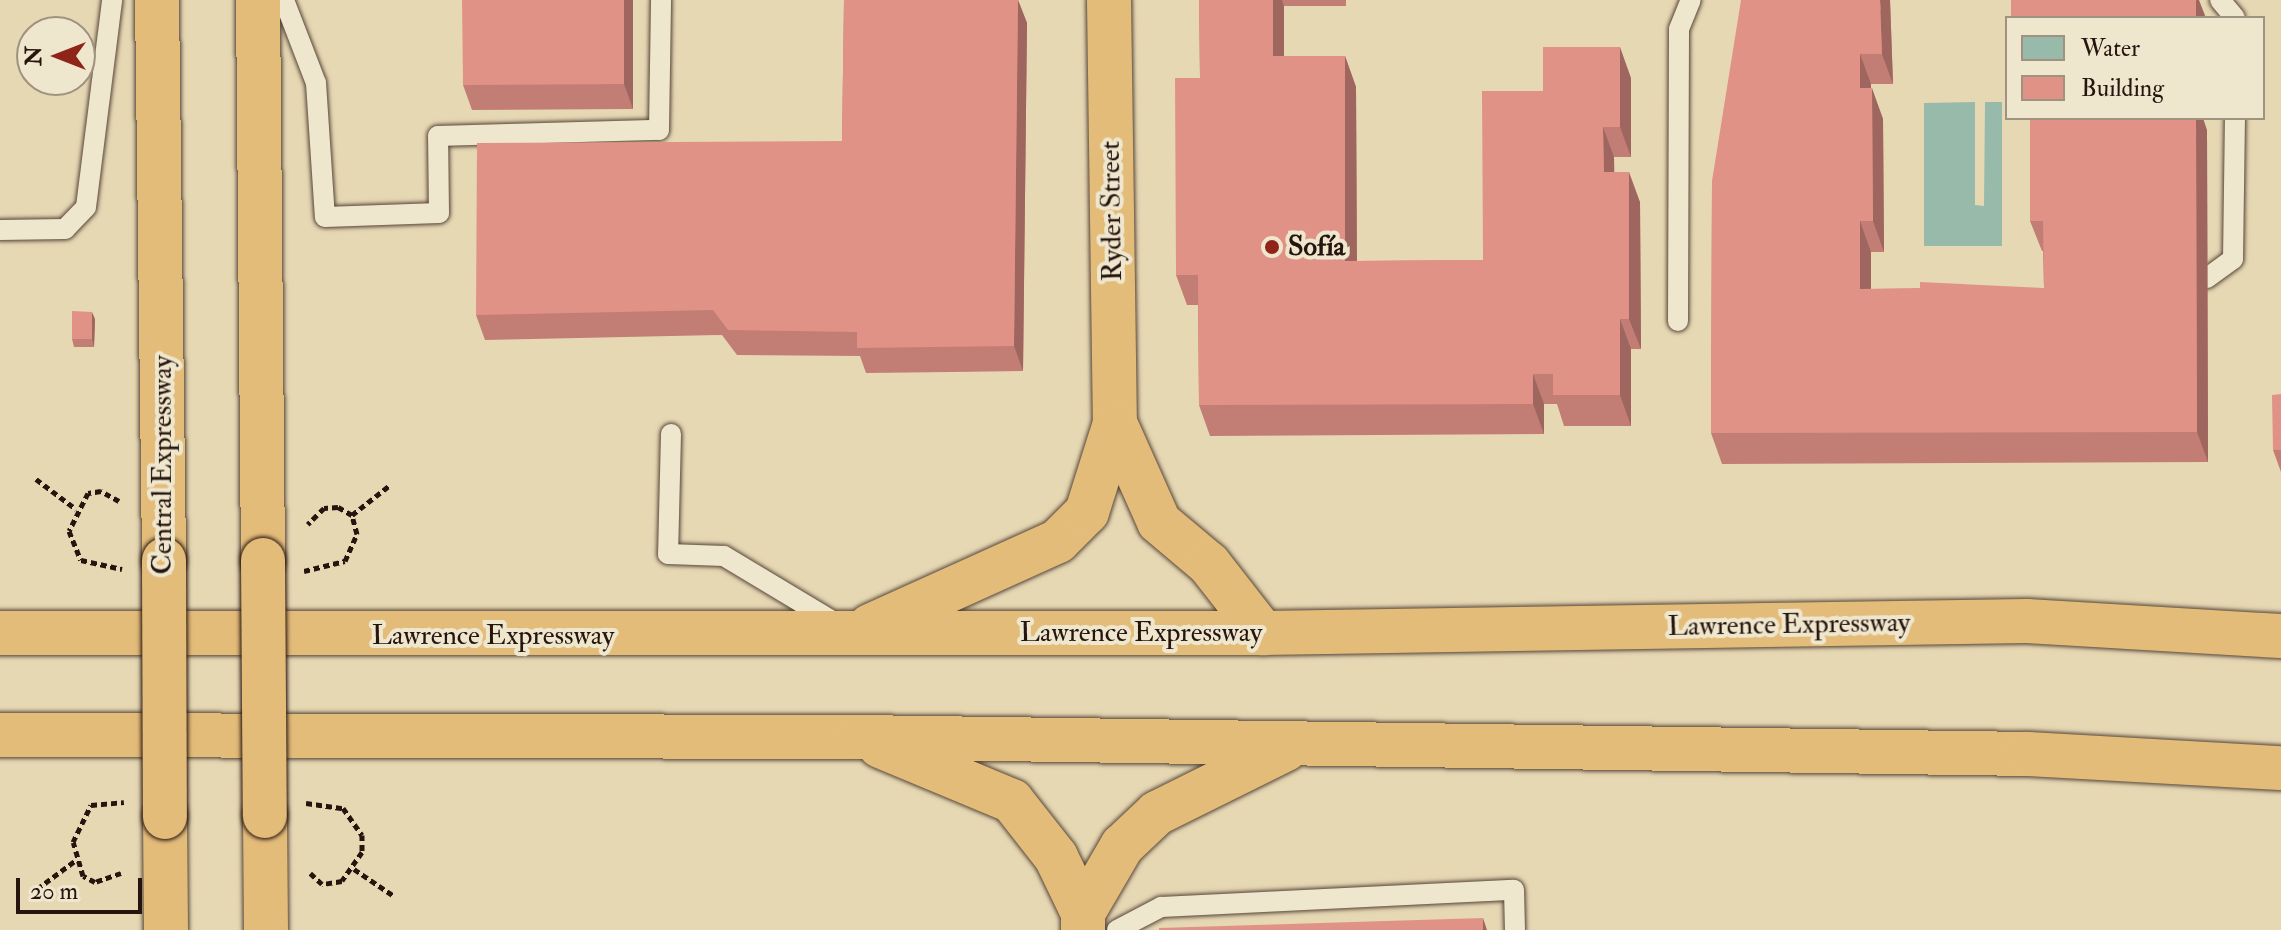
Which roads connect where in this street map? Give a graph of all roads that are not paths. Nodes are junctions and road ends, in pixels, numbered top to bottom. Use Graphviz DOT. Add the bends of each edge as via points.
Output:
graph roads {
  1 [pos="112,0"];
  2 [pos="129,0"];
  3 [pos="157,0"];
  4 [pos="258,0"];
  5 [pos="284,0"];
  6 [pos="661,0"];
  7 [pos="1109,0"];
  8 [pos="1691,0"];
  9 [pos="2220,0"];
  10 [pos="2233,16"];
  11 [pos="2235,120"];
  12 [pos="161,182"];
  13 [pos="0,230"];
  14 [pos="2207,278"];
  15 [pos="1678,321"];
  16 [pos="1115,423"];
  17 [pos="671,434"];
  18 [pos="2281,627"];
  19 [pos="2234,630"];
  20 [pos="0,633"];
  21 [pos="1263,633"];
  22 [pos="853,634"];
  23 [pos="2281,636"];
  24 [pos="0,735"];
  25 [pos="858,737"];
  26 [pos="1293,746"];
  27 [pos="2272,768"];
  28 [pos="1094,924"];
  29 [pos="166,930"];
  30 [pos="266,930"];
  31 [pos="1515,930"];
  1 -- 13 [label="lane" via="86,207 65,229"];
  2 -- 12 [label="highway"];
  3 -- 12 [label="highway, Central Expressway"];
  4 -- 30 [label="highway, bridge" via="263,560 278,810"];
  5 -- 6 [label="lane" via="316,83 325,217 439,213 438,136 659,130"];
  7 -- 16 [label="highway, Ryder Street"];
  8 -- 15 [label="lane" via="1679,29"];
  9 -- 10 [label="lane"];
  11 -- 14 [label="lane" via="2233,259"];
  12 -- 29 [label="highway, Central Expressway, bridge" via="164,560 149,810"];
  16 -- 21 [label="highway" via="1159,522 1209,564"];
  16 -- 22 [label="highway" via="1087,512 1058,541"];
  17 -- 22 [label="lane" via="668,554 724,556"];
  18 -- 19 [label="highway"];
  19 -- 21 [label="highway, Lawrence Expressway" via="2027,621"];
  19 -- 23 [label="highway, Lawrence Expressway"];
  20 -- 22 [label="highway, Lawrence Expressway"];
  21 -- 22 [label="highway, Lawrence Expressway"];
  24 -- 25 [label="highway"];
  25 -- 26 [label="highway"];
  25 -- 28 [label="highway" via="1012,801 1056,857"];
  26 -- 27 [label="highway" via="2028,754"];
  26 -- 28 [label="highway" via="1157,813 1122,846"];
  28 -- 31 [label="lane" via="1161,907 1514,890"];
}
